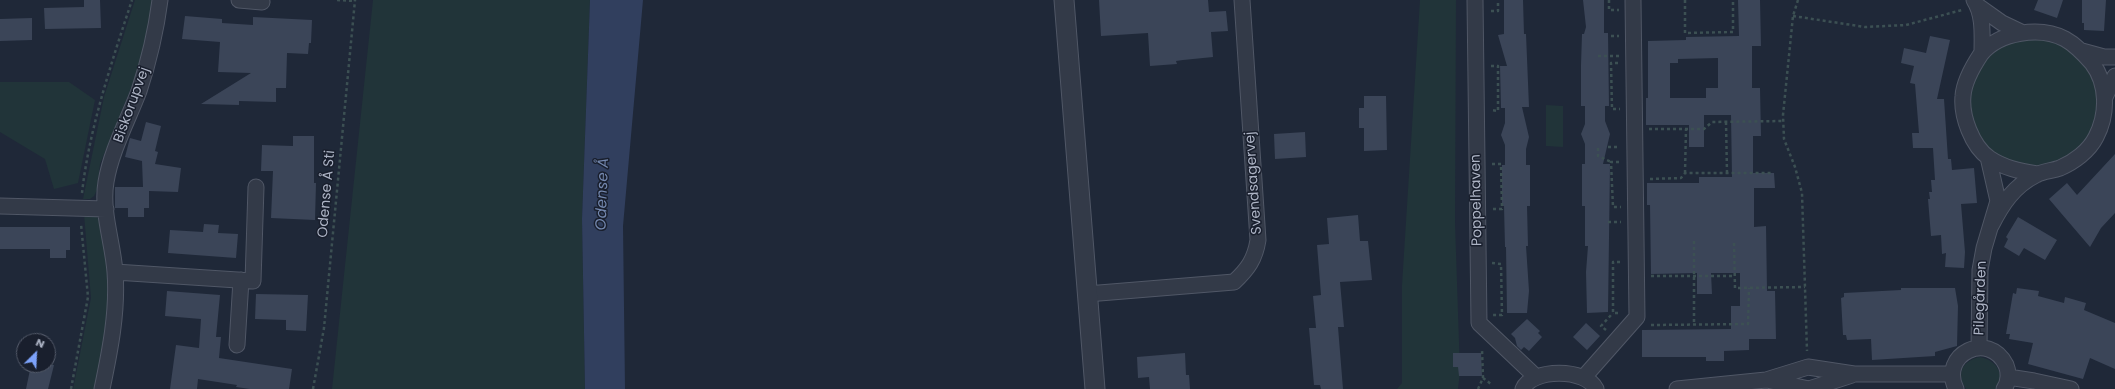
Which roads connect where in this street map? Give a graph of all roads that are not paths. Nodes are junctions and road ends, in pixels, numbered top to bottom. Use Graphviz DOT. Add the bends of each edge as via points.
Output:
graph roads {
  1 [pos="160,0"];
  2 [pos="239,0"];
  3 [pos="1064,0"];
  4 [pos="1242,0"];
  5 [pos="1475,0"];
  6 [pos="1633,0"];
  7 [pos="262,2"];
  8 [pos="1976,3"];
  9 [pos="2023,32"];
  10 [pos="2082,51"];
  11 [pos="1982,53"];
  12 [pos="2115,57"];
  13 [pos="2115,76"];
  14 [pos="2105,97"];
  15 [pos="1988,157"];
  16 [pos="2037,174"];
  17 [pos="256,187"];
  18 [pos="0,206"];
  19 [pos="106,209"];
  20 [pos="1991,226"];
  21 [pos="115,272"];
  22 [pos="241,280"];
  23 [pos="1087,294"];
  24 [pos="237,345"];
  25 [pos="1979,348"];
  26 [pos="1854,374"];
  27 [pos="1952,374"];
  28 [pos="1535,376"];
  29 [pos="1584,377"];
  30 [pos="1766,380"];
  31 [pos="2006,383"];
  32 [pos="102,389"];
  33 [pos="1095,389"];
  34 [pos="1523,389"];
  35 [pos="1596,389"];
  36 [pos="1677,389"];
  37 [pos="1956,389"];
  38 [pos="2071,389"];
  1 -- 19 [label="street, Biskorupvej" via="148,63 106,182"];
  2 -- 7 [label="street"];
  3 -- 23 [label="street"];
  4 -- 23 [label="street, Svendsagervej" via="1258,240 1255,256 1246,271 1234,282"];
  5 -- 28 [label="street, Poppelhaven" via="1478,323"];
  6 -- 29 [label="street" via="1636,269 1634,319"];
  8 -- 9 [label="street, Pilegården" via="2002,22"];
  8 -- 11 [label="street" via="1982,27"];
  9 -- 10 [label="street, Pilegården" via="2043,32 2064,39"];
  9 -- 11 [label="street, Pilegården" via="2002,39"];
  10 -- 12 [label="street, Pilegården"];
  10 -- 14 [label="street, Pilegården" via="2099,72"];
  11 -- 15 [label="street, Pilegården" via="1969,73 1963,96 1966,120 1974,140"];
  13 -- 14 [label="street, Pilegården"];
  14 -- 16 [label="street, Pilegården" via="2103,117 2096,138 2080,157 2059,168"];
  15 -- 16 [label="street, Pilegården" via="2011,170"];
  15 -- 20 [label="street, Pilegården" via="1998,201"];
  16 -- 20 [label="street, Pilegården" via="2015,189 2003,203"];
  17 -- 22 [label="street" via="253,281"];
  18 -- 19 [label="street"];
  19 -- 21 [label="street, Biskorupvej"];
  20 -- 25 [label="street, Pilegården" via="1980,270"];
  21 -- 22 [label="street"];
  21 -- 32 [label="street, Biskorupvej" via="114,326"];
  22 -- 24 [label="street"];
  23 -- 33 [label="street"];
  25 -- 27 [label="street" via="1971,349 1958,359"];
  25 -- 31 [label="street" via="1997,353 2003,360 2007,368"];
  26 -- 27 [label="street"];
  26 -- 30 [label="street" via="1808,367"];
  26 -- 30 [label="street" via="1809,389"];
  27 -- 37 [label="street"];
  28 -- 29 [label="street" via="1561,374"];
  28 -- 34 [label="street"];
  29 -- 35 [label="street"];
  30 -- 36 [label="street"];
  31 -- 38 [label="street" via="2034,380"];
}
